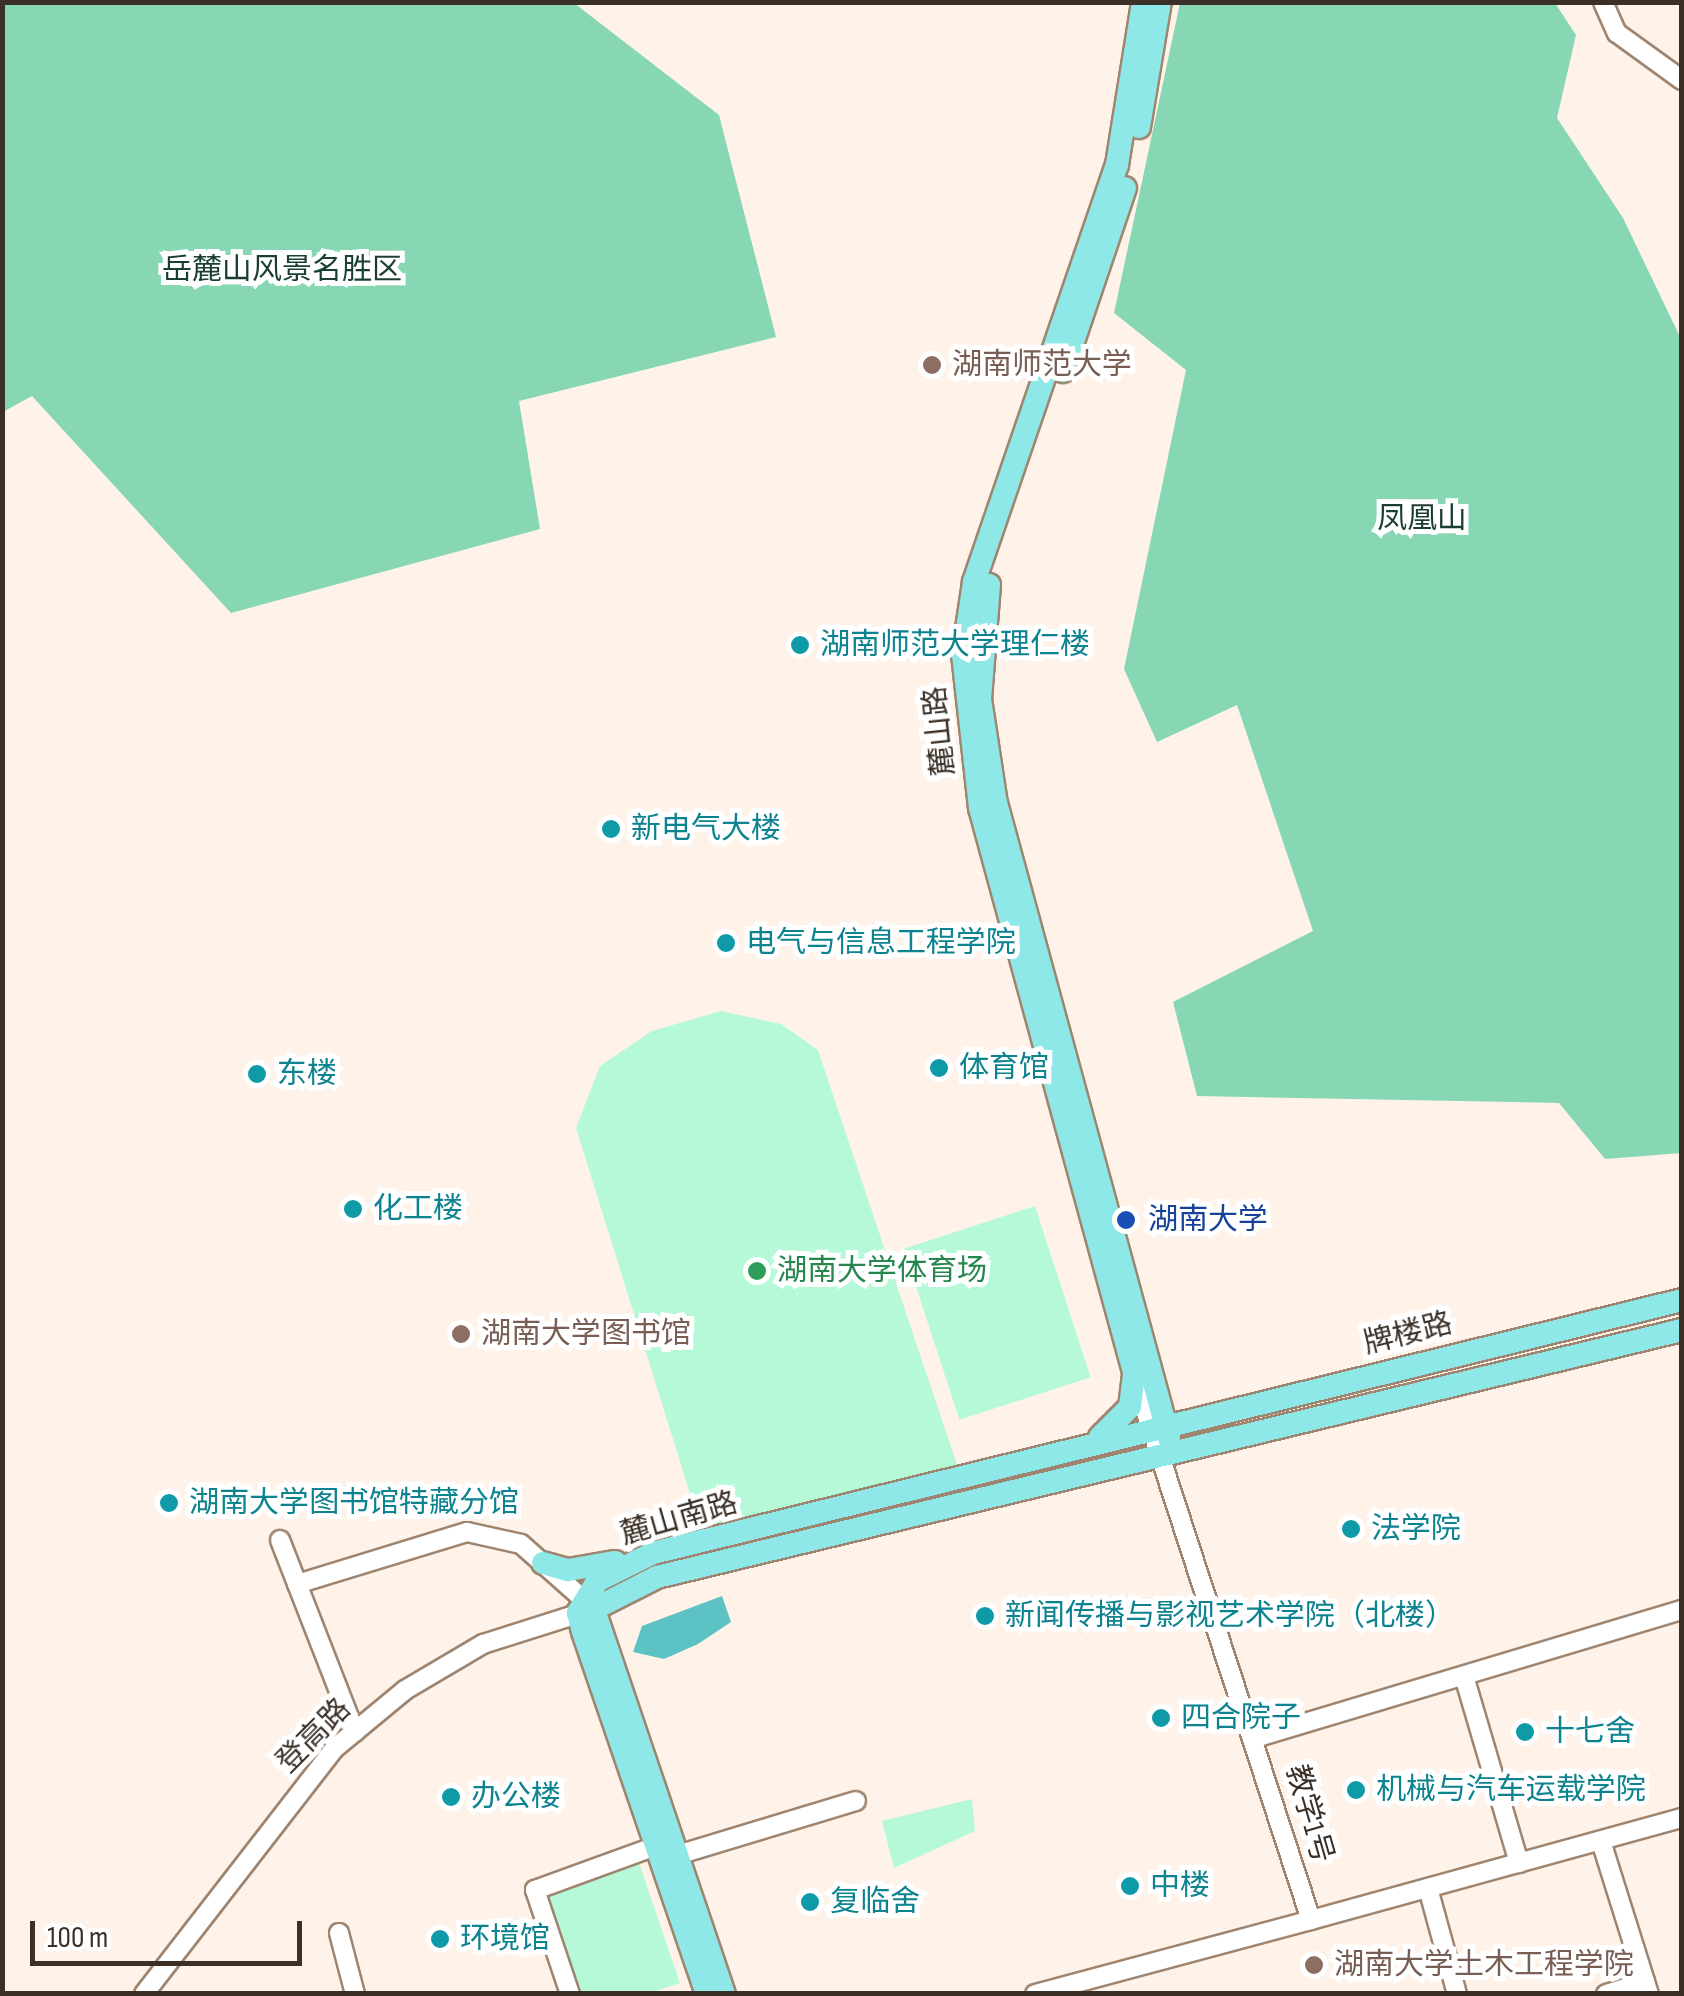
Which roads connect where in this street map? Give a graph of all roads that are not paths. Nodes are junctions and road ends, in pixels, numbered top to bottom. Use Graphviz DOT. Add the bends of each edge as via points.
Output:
graph roads {
  1 [pos="1602,2"];
  2 [pos="1156,3"];
  3 [pos="1682,80"];
  4 [pos="1682,1300"];
  5 [pos="1682,1330"];
  6 [pos="1142,1370"];
  7 [pos="1215,1412"];
  8 [pos="1157,1426"];
  9 [pos="1094,1442"];
  10 [pos="1164,1453"];
  11 [pos="280,1540"];
  12 [pos="653,1553"];
  13 [pos="543,1564"];
  14 [pos="297,1584"];
  15 [pos="585,1607"];
  16 [pos="1682,1610"];
  17 [pos="1464,1676"];
  18 [pos="354,1732"];
  19 [pos="1258,1737"];
  20 [pos="856,1801"];
  21 [pos="1682,1818"];
  22 [pos="1601,1840"];
  23 [pos="666,1847"];
  24 [pos="1519,1863"];
  25 [pos="1428,1888"];
  26 [pos="1311,1920"];
  27 [pos="339,1933"];
  28 [pos="1100,1984"];
  29 [pos="1647,1988"];
  30 [pos="144,1994"];
  31 [pos="356,1994"];
  32 [pos="570,1994"];
  33 [pos="707,1994"];
  34 [pos="724,1994"];
  35 [pos="1036,1994"];
  36 [pos="1457,1994"];
  37 [pos="1606,1994"];
  1 -- 3 [label="street" via="1617,33"];
  2 -- 6 [label="main road, 麓山路" via="1129,175 991,578 979,670 996,803"];
  4 -- 7 [label="main road, 牌楼路"];
  5 -- 10 [label="main road, 牌楼路"];
  6 -- 7 [label="main road" via="1173,1401"];
  6 -- 8 [label="main road, 麓山路"];
  6 -- 9 [label="main road" via="1130,1407"];
  7 -- 8 [label="main road, 牌楼路"];
  8 -- 9 [label="main road, 麓山南路"];
  8 -- 10 [label="main road, 麓山路"];
  9 -- 12 [label="main road, 麓山南路"];
  10 -- 15 [label="main road, 麓山南路" via="656,1577"];
  10 -- 19 [label="street, 教学1号"];
  11 -- 14 [label="street"];
  12 -- 13 [label="main road" via="580,1570"];
  12 -- 15 [label="main road, 麓山南路" via="614,1569"];
  13 -- 14 [label="street" via="521,1544 467,1532"];
  13 -- 15 [label="street"];
  14 -- 18 [label="street"];
  15 -- 18 [label="street, 登高路" via="483,1644"];
  15 -- 23 [label="main road"];
  16 -- 17 [label="street"];
  17 -- 19 [label="street"];
  17 -- 24 [label="street"];
  18 -- 30 [label="street, 登高路" via="269,1823"];
  19 -- 26 [label="street, 教学1号"];
  20 -- 23 [label="street"];
  21 -- 22 [label="street"];
  22 -- 24 [label="street"];
  22 -- 29 [label="street"];
  23 -- 32 [label="street" via="535,1890"];
  23 -- 33 [label="main road"];
  23 -- 34 [label="main road"];
  24 -- 25 [label="street"];
  25 -- 26 [label="street"];
  25 -- 36 [label="street"];
  26 -- 28 [label="street"];
  27 -- 31 [label="street"];
  28 -- 35 [label="street"];
  29 -- 37 [label="street"];
}
